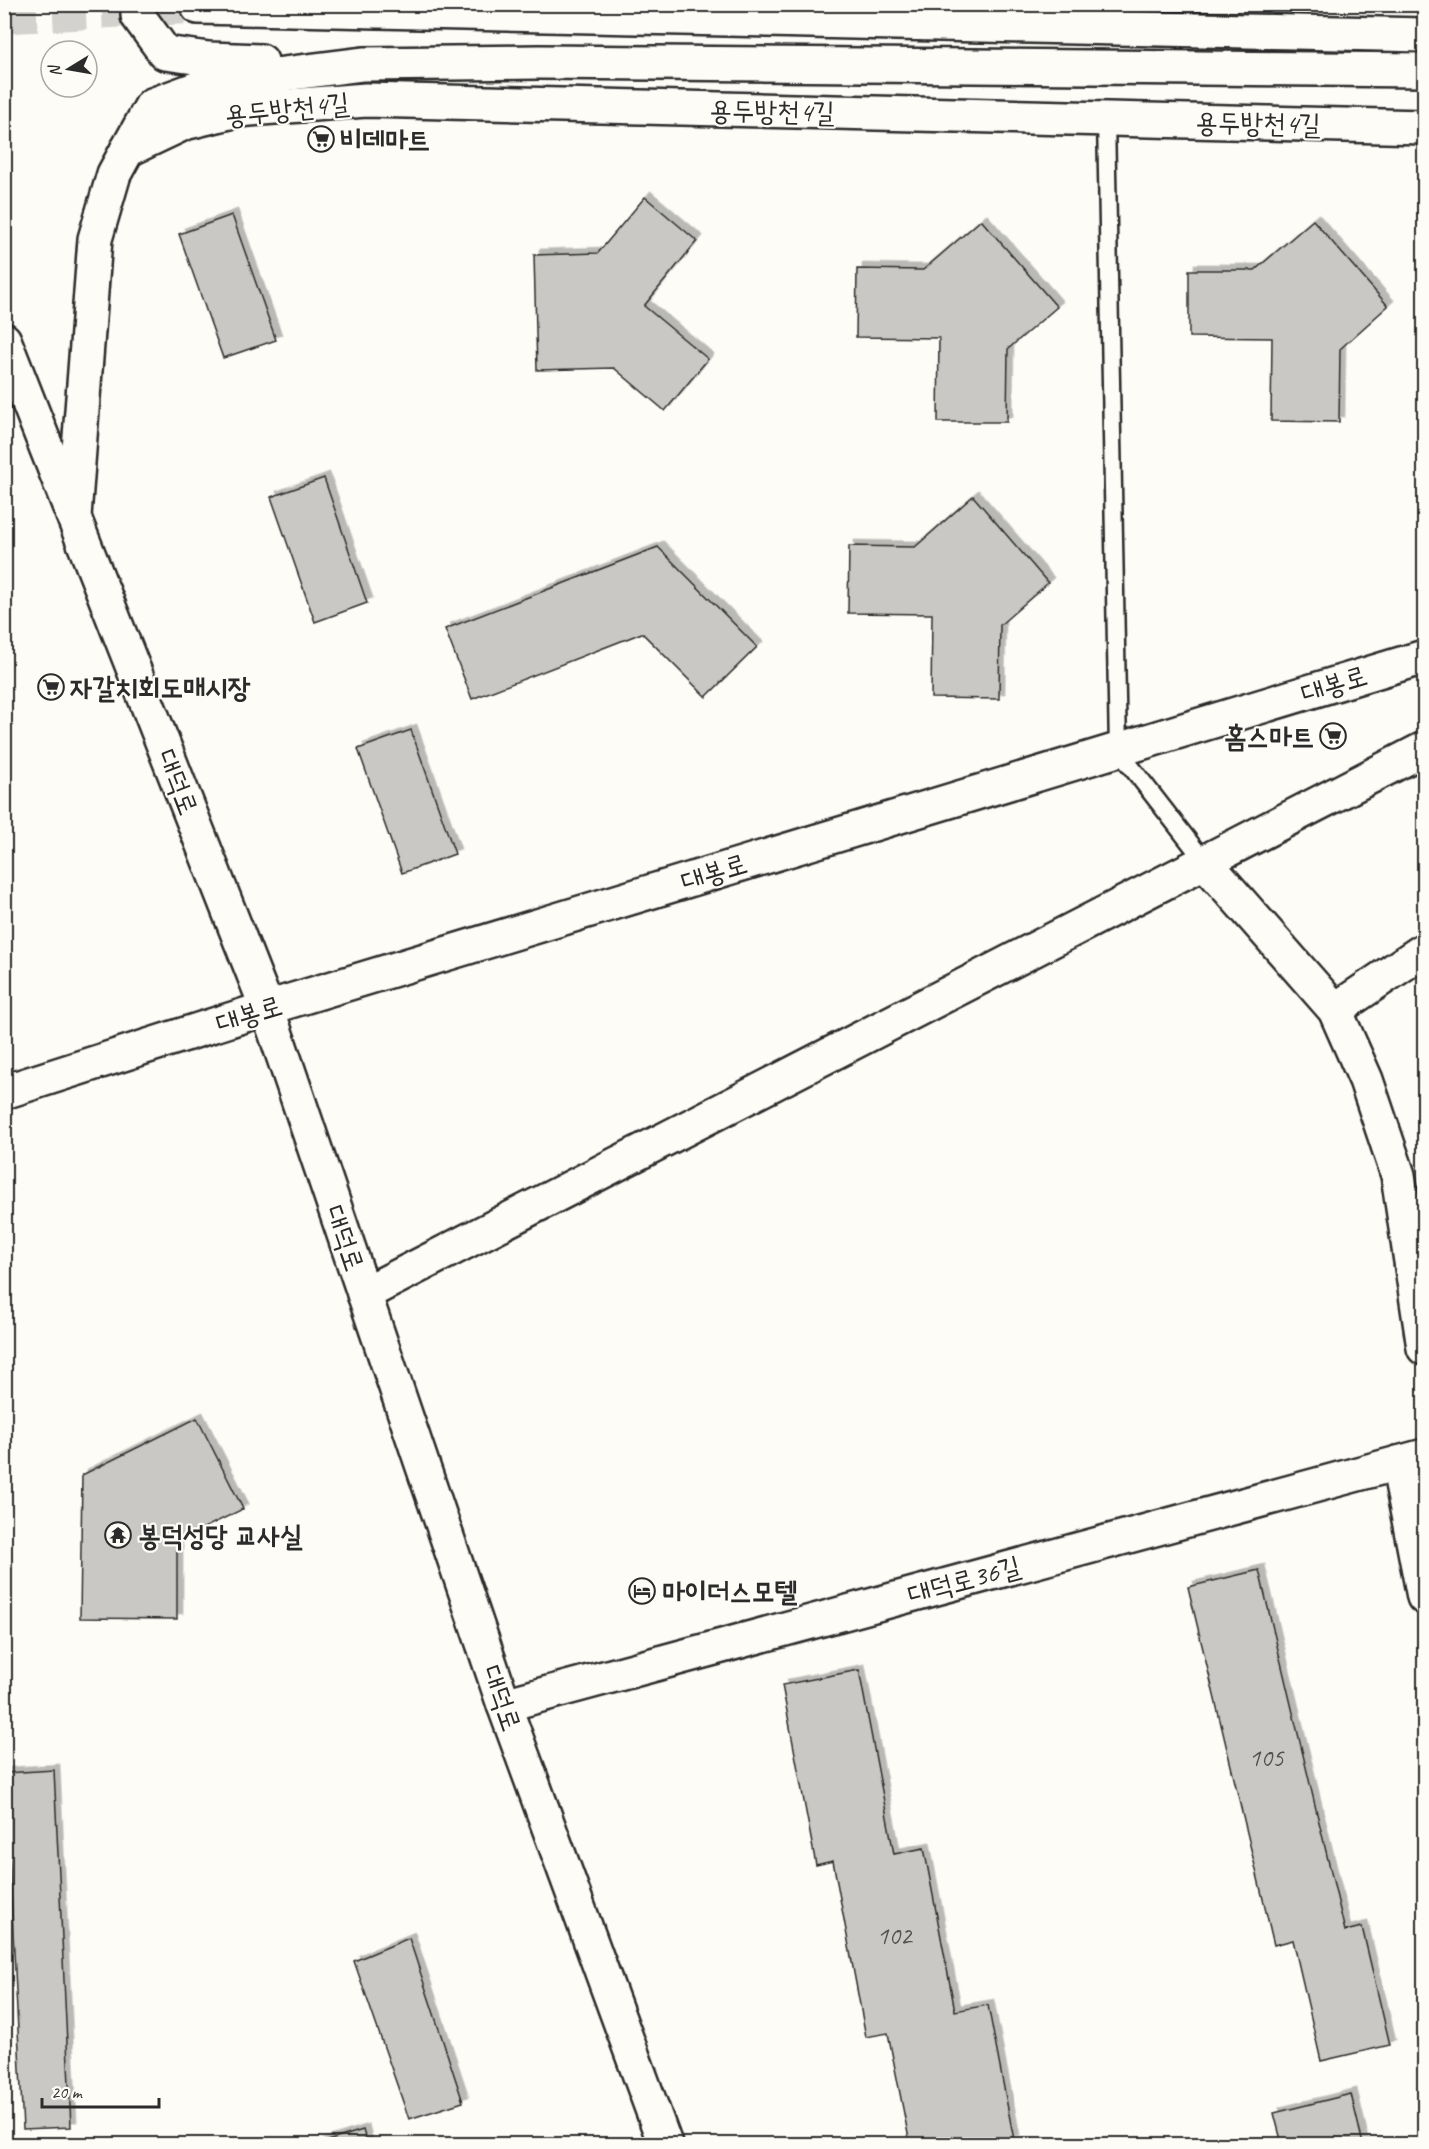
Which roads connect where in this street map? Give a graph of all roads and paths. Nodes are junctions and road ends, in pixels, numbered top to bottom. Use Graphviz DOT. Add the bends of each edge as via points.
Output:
graph roads {
  1 [pos="138,4"];
  2 [pos="198,7"];
  3 [pos="1425,35"];
  4 [pos="363,64"];
  5 [pos="1425,70"];
  6 [pos="1106,119"];
  7 [pos="1425,127"];
  8 [pos="127,150"];
  9 [pos="4,340"];
  10 [pos="74,516"];
  11 [pos="1425,657"];
  12 [pos="1425,749"];
  13 [pos="1118,750"];
  14 [pos="1205,862"];
  15 [pos="1425,951"];
  16 [pos="267,1008"];
  17 [pos="1335,1010"];
  18 [pos="4,1092"];
  19 [pos="364,1294"];
  20 [pos="1421,1297"];
  21 [pos="1425,1348"];
  22 [pos="1411,1460"];
  23 [pos="1425,1597"];
  24 [pos="504,1705"];
  25 [pos="665,2145"];
  1 -- 4 [label="main road" via="138,16 165,53 209,59"];
  2 -- 3 [label="main road"];
  4 -- 5 [label="main road"];
  4 -- 8 [label="main road" via="212,83 152,105"];
  6 -- 7 [label="main road, 용두방천4길"];
  6 -- 8 [label="main road, 용두방천4길" via="366,100 238,110 184,123"];
  6 -- 13 [label="lane"];
  8 -- 10 [label="main road" via="114,174 95,239"];
  9 -- 10 [label="main road, 대덕로"];
  10 -- 16 [label="main road, 대덕로"];
  11 -- 13 [label="main road, 대봉로"];
  12 -- 14 [label="main road"];
  13 -- 14 [label="lane"];
  13 -- 16 [label="main road, 대봉로"];
  14 -- 17 [label="main road"];
  14 -- 19 [label="main road"];
  15 -- 17 [label="main road"];
  16 -- 18 [label="main road, 대봉로"];
  16 -- 19 [label="main road, 대덕로"];
  17 -- 20 [label="main road" via="1366,1080 1398,1175"];
  19 -- 24 [label="main road, 대덕로"];
  20 -- 21 [label="main road"];
  22 -- 23 [label="main road"];
  22 -- 24 [label="main road, 대덕로36길"];
  24 -- 25 [label="main road, 대덕로"];
}
